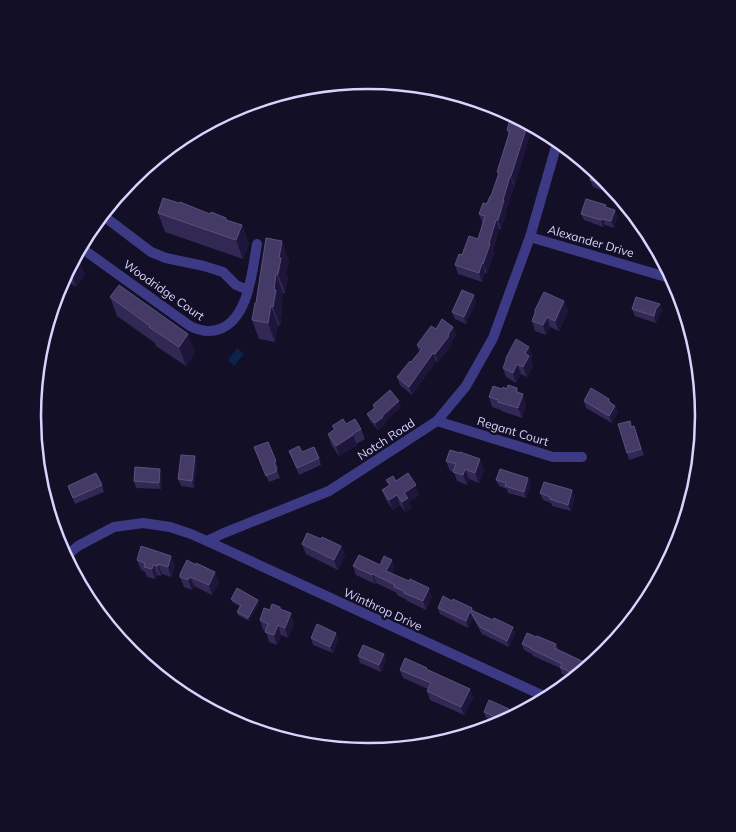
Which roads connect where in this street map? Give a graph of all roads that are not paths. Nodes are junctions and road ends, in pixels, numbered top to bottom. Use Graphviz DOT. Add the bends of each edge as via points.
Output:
graph roads {
  1 [pos="556,148"];
  2 [pos="108,218"];
  3 [pos="530,237"];
  4 [pos="257,244"];
  5 [pos="86,251"];
  6 [pos="663,276"];
  7 [pos="248,290"];
  8 [pos="437,421"];
  9 [pos="582,456"];
  10 [pos="207,541"];
  11 [pos="71,552"];
  12 [pos="539,694"];
  1 -- 3 [label="street, Notch Road"];
  2 -- 7 [label="street, Woodridge Court" via="152,252 223,272"];
  3 -- 6 [label="street, Alexander Drive"];
  3 -- 8 [label="street, Notch Road" via="493,338 466,386"];
  4 -- 7 [label="street, Woodridge Court"];
  5 -- 7 [label="street, Woodridge Court" via="201,331 224,328 231,322 243,306"];
  8 -- 9 [label="street, Regant Court" via="553,457"];
  8 -- 10 [label="street, Notch Road" via="329,492"];
  10 -- 11 [label="street" via="143,523 114,527"];
  10 -- 12 [label="street, Winthrop Drive"];
}
